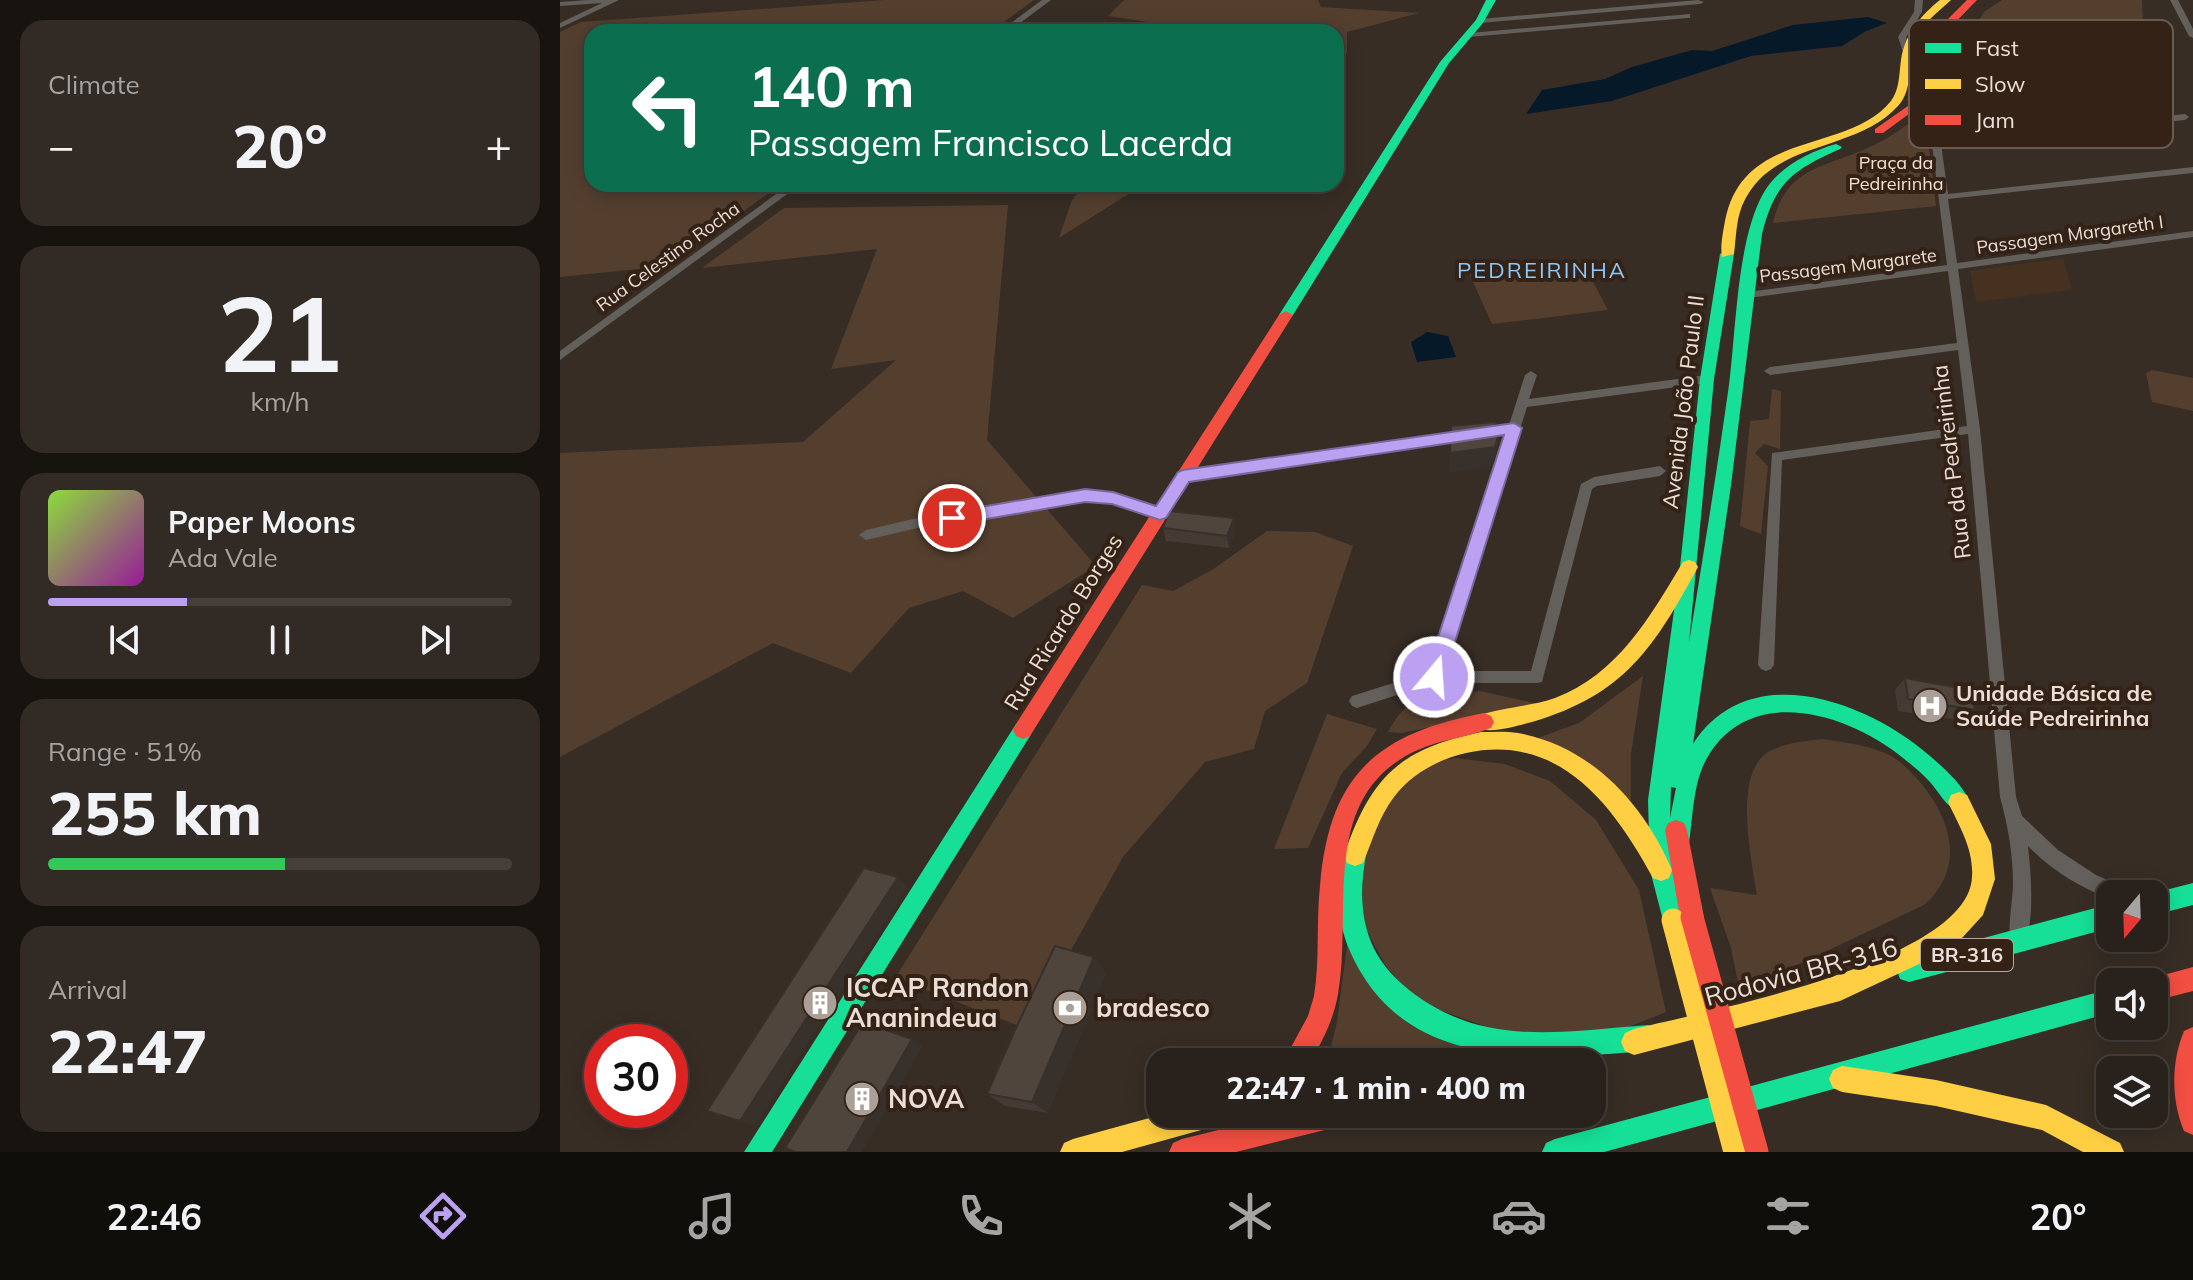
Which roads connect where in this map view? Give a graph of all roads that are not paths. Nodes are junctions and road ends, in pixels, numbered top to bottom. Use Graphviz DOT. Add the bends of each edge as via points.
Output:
graph roads {
  1 [pos="614,0"];
  2 [pos="1047,0"];
  3 [pos="1491,0"];
  4 [pos="1946,0"];
  5 [pos="1972,0"];
  6 [pos="2174,0"];
  7 [pos="1919,1"];
  8 [pos="1700,2"];
  9 [pos="560,4"];
  10 [pos="1687,16"];
  11 [pos="1913,20"];
  12 [pos="1921,20"];
  13 [pos="1952,20"];
  14 [pos="1014,24"];
  15 [pos="560,26"];
  16 [pos="1909,26"];
  17 [pos="1474,28"];
  18 [pos="2193,36"];
  19 [pos="1909,47"];
  20 [pos="1907,52"];
  21 [pos="1909,109"];
  22 [pos="2185,117"];
  23 [pos="2173,118"];
  24 [pos="1935,148"];
  25 [pos="2193,170"];
  26 [pos="785,192"];
  27 [pos="1942,197"];
  28 [pos="2193,234"];
  29 [pos="1952,269"];
  30 [pos="1748,295"];
  31 [pos="1960,346"];
  32 [pos="560,356"];
  33 [pos="1770,371"];
  34 [pos="1531,375"];
  35 [pos="1707,379"];
  36 [pos="1521,404"];
  37 [pos="1514,428"];
  38 [pos="1974,429"];
  39 [pos="1660,471"];
  40 [pos="1183,476"];
  41 [pos="1160,514"];
  42 [pos="866,535"];
  43 [pos="1689,567"];
  44 [pos="1766,665"];
  45 [pos="1434,677"];
  46 [pos="1357,701"];
  47 [pos="2017,822"];
  48 [pos="1678,843"];
  49 [pos="1661,870"];
  50 [pos="2096,885"];
  51 [pos="2193,894"];
  52 [pos="2168,900"];
  53 [pos="1682,918"];
  54 [pos="2096,920"];
  55 [pos="2018,941"];
  56 [pos="2193,979"];
  57 [pos="2168,985"];
  58 [pos="1824,994"];
  59 [pos="2096,1005"];
  60 [pos="1648,1038"];
  61 [pos="2193,1040"];
  62 [pos="1308,1048"];
  63 [pos="1606,1048"];
  64 [pos="1830,1078"];
  65 [pos="2193,1122"];
  66 [pos="1161,1128"];
  67 [pos="1280,1128"];
  68 [pos="1579,1148"];
  69 [pos="757,1152"];
  70 [pos="1073,1152"];
  71 [pos="1182,1152"];
  72 [pos="1555,1152"];
  73 [pos="1735,1152"];
  74 [pos="1757,1152"];
  75 [pos="2111,1152"];
  1 -- 9 [label="street"];
  1 -- 15 [label="street"];
  2 -- 14 [label="street"];
  3 -- 17 [label="main road, Rua Ricardo Borges"];
  4 -- 12 [label="main road, Avenida João Paulo II"];
  5 -- 13 [label="main road"];
  6 -- 18 [label="street"];
  7 -- 11 [label="street"];
  8 -- 17 [label="street"];
  10 -- 17 [label="street"];
  16 -- 20 [label="street" via="1902,37"];
  17 -- 40 [label="main road, Rua Ricardo Borges" via="1445,62"];
  19 -- 20 [label="main road, Avenida João Paulo II"];
  20 -- 35 [label="main road, Avenida João Paulo II" via="1904,85 1891,107 1858,126 1798,145 1767,163 1742,190"];
  21 -- 30 [label="main road" via="1882,130 1818,154 1779,178 1766,198"];
  22 -- 23 [label="street"];
  24 -- 27 [label="street, Rua da Pedreirinha"];
  25 -- 27 [label="street"];
  26 -- 32 [label="street, Rua Celestino Rocha"];
  27 -- 29 [label="street, Rua da Pedreirinha"];
  28 -- 29 [label="street, Passagem Margareth I"];
  29 -- 30 [label="street, Passagem Margarete"];
  29 -- 31 [label="street, Rua da Pedreirinha"];
  30 -- 48 [label="main road" via="1678,775"];
  31 -- 33 [label="street"];
  31 -- 38 [label="street, Rua da Pedreirinha"];
  34 -- 36 [label="street"];
  35 -- 36 [label="street"];
  35 -- 43 [label="main road, Avenida João Paulo II"];
  36 -- 37 [label="street"];
  37 -- 40 [label="street"];
  37 -- 45 [label="street"];
  38 -- 44 [label="street" via="1776,456"];
  38 -- 47 [label="street, Rua da Pedreirinha" via="2008,797"];
  39 -- 45 [label="street" via="1586,487 1541,673 1532,679"];
  40 -- 41 [label="main road, Rua Ricardo Borges"];
  41 -- 42 [label="street" via="1113,498 1085,496"];
  41 -- 69 [label="main road, Rua Ricardo Borges"];
  43 -- 49 [label="main road, Avenida João Paulo II" via="1659,800"];
  43 -- 62 [label="main road" via="1643,648 1585,695 1529,716 1430,732 1366,776 1333,855 1325,1006"];
  45 -- 46 [label="street"];
  47 -- 50 [label="street, Rua da Pedreirinha" via="2057,863"];
  47 -- 55 [label="street, Rua da Pedreirinha" via="2023,899"];
  48 -- 53 [label="main road"];
  48 -- 58 [label="main road" via="1692,767 1702,747 1734,717 1757,709 1795,702 1853,714 1897,739 1935,772 1953,792 1978,839 1984,864 1975,908 1950,939"];
  49 -- 53 [label="main road, Avenida João Paulo II"];
  49 -- 60 [label="main road" via="1622,809 1583,769 1535,747 1487,741 1452,747 1407,767 1371,808 1351,872 1355,940 1376,977 1409,1011 1447,1033 1502,1046"];
  51 -- 52 [label="main road"];
  53 -- 73 [label="main road, bridge"];
  53 -- 74 [label="main road, bridge"];
  54 -- 55 [label="main road, Rodovia BR-316 / BR-316"];
  55 -- 58 [label="main road, Rodovia BR-316 / BR-316"];
  56 -- 57 [label="main road"];
  58 -- 60 [label="main road, Rodovia BR-316 / BR-316"];
  59 -- 64 [label="main road"];
  60 -- 63 [label="main road, Rodovia BR-316 / BR-316"];
  61 -- 65 [label="main road" via="2186,1078"];
  64 -- 68 [label="main road"];
  64 -- 75 [label="main road" via="2046,1118"];
  66 -- 70 [label="main road"];
  67 -- 71 [label="main road"];
  68 -- 72 [label="main road"];
}
